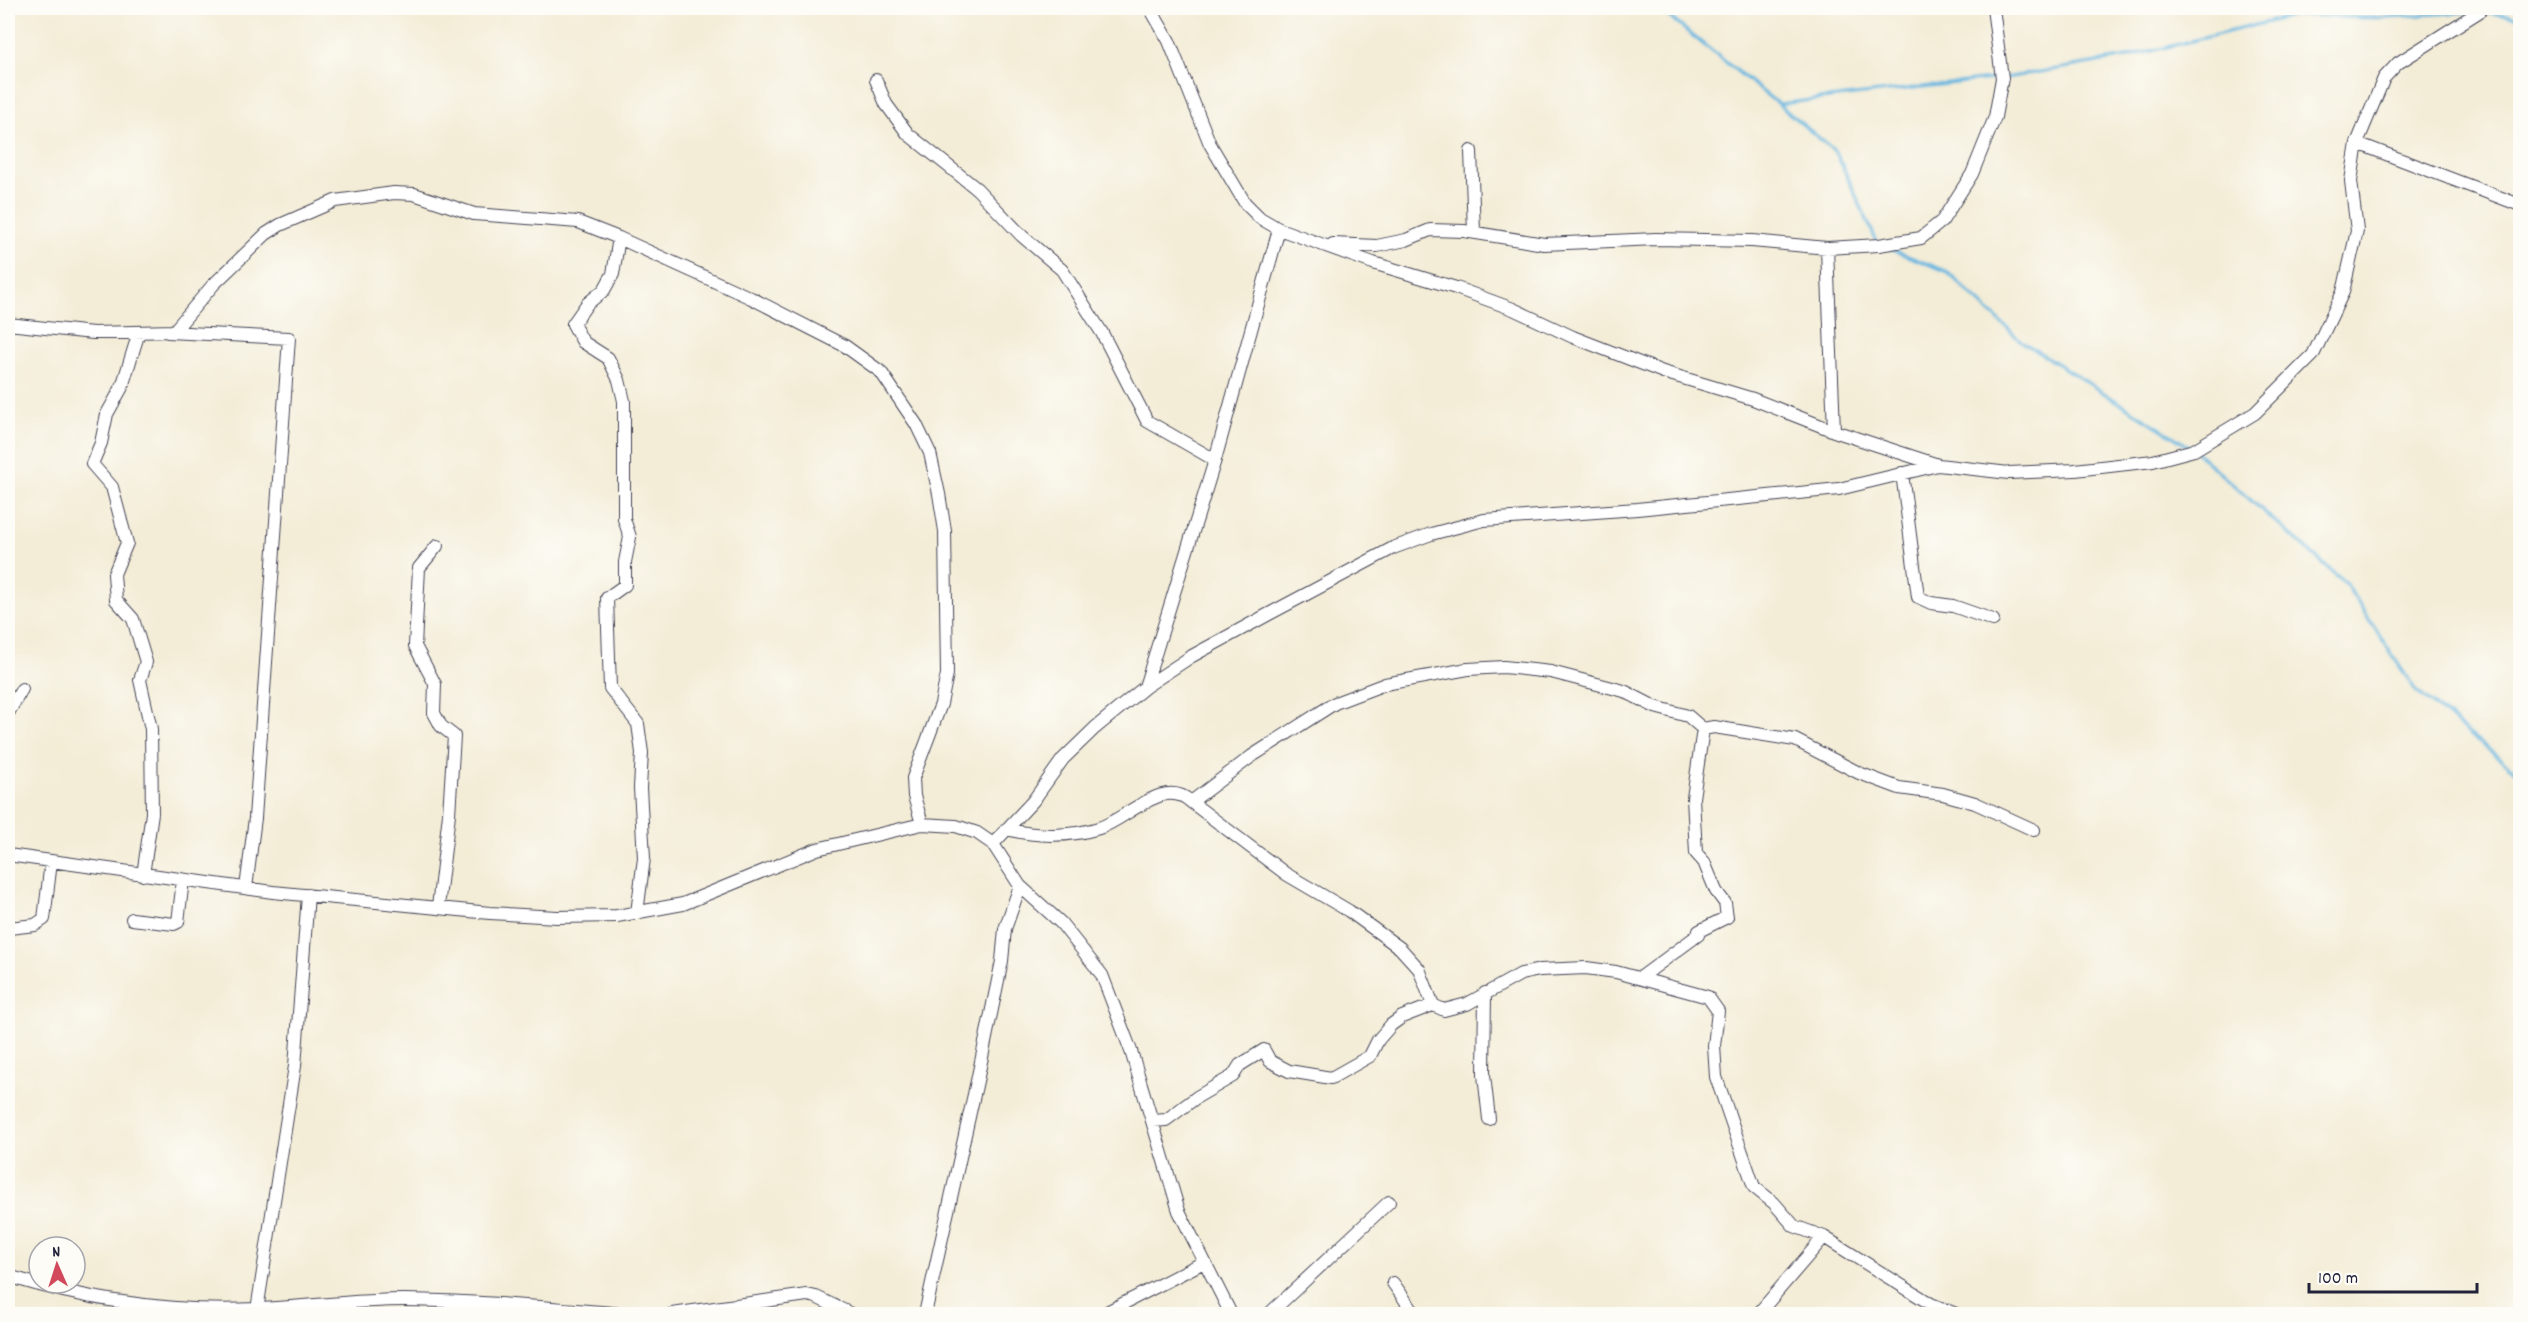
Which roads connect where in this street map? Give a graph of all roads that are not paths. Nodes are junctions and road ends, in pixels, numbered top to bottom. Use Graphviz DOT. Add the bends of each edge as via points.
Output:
graph roads {
  1 [pos="1150,8"];
  2 [pos="1993,8"];
  3 [pos="2481,8"];
  4 [pos="876,80"];
  5 [pos="2357,142"];
  6 [pos="1471,151"];
  7 [pos="2520,205"];
  8 [pos="1284,231"];
  9 [pos="1474,232"];
  10 [pos="620,238"];
  11 [pos="1827,248"];
  12 [pos="8,324"];
  13 [pos="139,332"];
  14 [pos="167,332"];
  15 [pos="1834,431"];
  16 [pos="1215,460"];
  17 [pos="1938,465"];
  18 [pos="1902,473"];
  19 [pos="437,546"];
  20 [pos="1993,620"];
  21 [pos="1145,687"];
  22 [pos="22,689"];
  23 [pos="8,713"];
  24 [pos="1703,729"];
  25 [pos="1191,802"];
  26 [pos="922,825"];
  27 [pos="1007,829"];
  28 [pos="2034,830"];
  29 [pos="993,844"];
  30 [pos="8,855"];
  31 [pos="51,862"];
  32 [pos="143,875"];
  33 [pos="183,880"];
  34 [pos="1020,886"];
  35 [pos="246,888"];
  36 [pos="308,895"];
  37 [pos="438,907"];
  38 [pos="637,913"];
  39 [pos="132,919"];
  40 [pos="9,928"];
  41 [pos="1640,978"];
  42 [pos="1485,993"];
  43 [pos="1433,1005"];
  44 [pos="1489,1119"];
  45 [pos="1153,1121"];
  46 [pos="1389,1202"];
  47 [pos="1824,1237"];
  48 [pos="1204,1262"];
  49 [pos="8,1276"];
  50 [pos="1393,1283"];
  51 [pos="257,1310"];
  52 [pos="626,1314"];
  53 [pos="672,1314"];
  54 [pos="851,1314"];
  55 [pos="925,1314"];
  56 [pos="1103,1314"];
  57 [pos="1231,1314"];
  58 [pos="1269,1314"];
  59 [pos="1412,1314"];
  60 [pos="1758,1314"];
  61 [pos="1956,1314"];
  1 -- 8 [label="street" via="1169,41 1210,144 1245,203 1260,218"];
  2 -- 11 [label="street" via="2002,78 1995,117 1972,174 1942,221 1922,238"];
  3 -- 5 [label="street" via="2398,63 2384,78"];
  4 -- 16 [label="street" via="886,104 908,134 977,189 1062,270 1102,333 1147,421"];
  5 -- 7 [label="street"];
  5 -- 17 [label="street" via="2351,181 2357,231 2343,292 2313,355 2254,413 2193,450 2154,461 2009,473"];
  6 -- 9 [label="street"];
  8 -- 9 [label="street" via="1309,234 1332,244 1377,246 1430,230"];
  8 -- 15 [label="street" via="1456,288 1663,372 1753,399"];
  8 -- 16 [label="street"];
  9 -- 11 [label="street" via="1545,244 1656,239 1752,241"];
  10 -- 14 [label="street" via="578,222 474,214 414,194 354,197 293,217 266,234 174,330"];
  10 -- 26 [label="street" via="844,346 881,372 916,424 930,453 945,531 949,645 940,704 913,778"];
  10 -- 38 [label="street" via="614,274 573,324 583,342 609,358 624,401 624,519 630,537 625,585 607,598 608,649 610,688 638,724 642,753 644,858"];
  11 -- 15 [label="street"];
  12 -- 13 [label="street" via="93,333"];
  13 -- 14 [label="street"];
  13 -- 32 [label="street" via="92,464 112,487 127,543 114,574 116,600 133,620 146,662 140,680 152,729 152,813"];
  14 -- 35 [label="street" via="289,338 255,818"];
  15 -- 17 [label="street"];
  16 -- 21 [label="street"];
  17 -- 18 [label="street"];
  18 -- 20 [label="street" via="1918,597"];
  18 -- 21 [label="street" via="1839,489 1484,520 1431,534 1393,548 1269,614"];
  19 -- 37 [label="street" via="419,568 415,646 435,684 434,713 441,726 454,736"];
  21 -- 27 [label="street" via="1063,759"];
  22 -- 23 [label="street"];
  24 -- 25 [label="street" via="1688,716 1655,707 1624,691 1551,672 1504,667 1468,669 1385,684 1335,703 1252,756"];
  24 -- 28 [label="street" via="1714,727 1795,740 1879,781 1975,803"];
  24 -- 41 [label="street" via="1693,798 1696,853 1725,903 1727,917 1699,932"];
  25 -- 27 [label="street" via="1178,794 1165,793 1100,828 1052,835 1028,835"];
  25 -- 43 [label="street" via="1286,874 1357,916 1400,948 1419,969"];
  26 -- 29 [label="street" via="956,826"];
  26 -- 38 [label="street" via="817,849 683,904"];
  27 -- 29 [label="street"];
  29 -- 34 [label="street"];
  30 -- 31 [label="street"];
  31 -- 32 [label="street"];
  31 -- 40 [label="street" via="44,919 36,925"];
  32 -- 33 [label="street"];
  33 -- 35 [label="street"];
  33 -- 39 [label="street" via="178,922"];
  34 -- 45 [label="street" via="1061,923 1102,975"];
  34 -- 55 [label="street" via="1005,929 1002,961"];
  35 -- 36 [label="street"];
  36 -- 37 [label="street"];
  36 -- 51 [label="street" via="295,1066"];
  37 -- 38 [label="street" via="557,917"];
  41 -- 42 [label="street" via="1586,968 1540,970 1521,974"];
  41 -- 47 [label="street" via="1713,1002 1718,1011 1716,1077 1754,1187 1794,1226"];
  42 -- 43 [label="street" via="1452,1010"];
  42 -- 44 [label="street" via="1484,1075"];
  43 -- 45 [label="street" via="1391,1024 1370,1056 1331,1078 1290,1071 1270,1062 1264,1050 1240,1065 1233,1076 1197,1096 1166,1120"];
  45 -- 48 [label="street" via="1179,1211"];
  46 -- 58 [label="street"];
  47 -- 60 [label="street"];
  47 -- 61 [label="street" via="1931,1304"];
  48 -- 56 [label="street"];
  48 -- 57 [label="street"];
  49 -- 51 [label="street" via="119,1304"];
  50 -- 59 [label="street"];
  51 -- 52 [label="street" via="327,1302 405,1300"];
  53 -- 54 [label="street" via="807,1295"];
}
